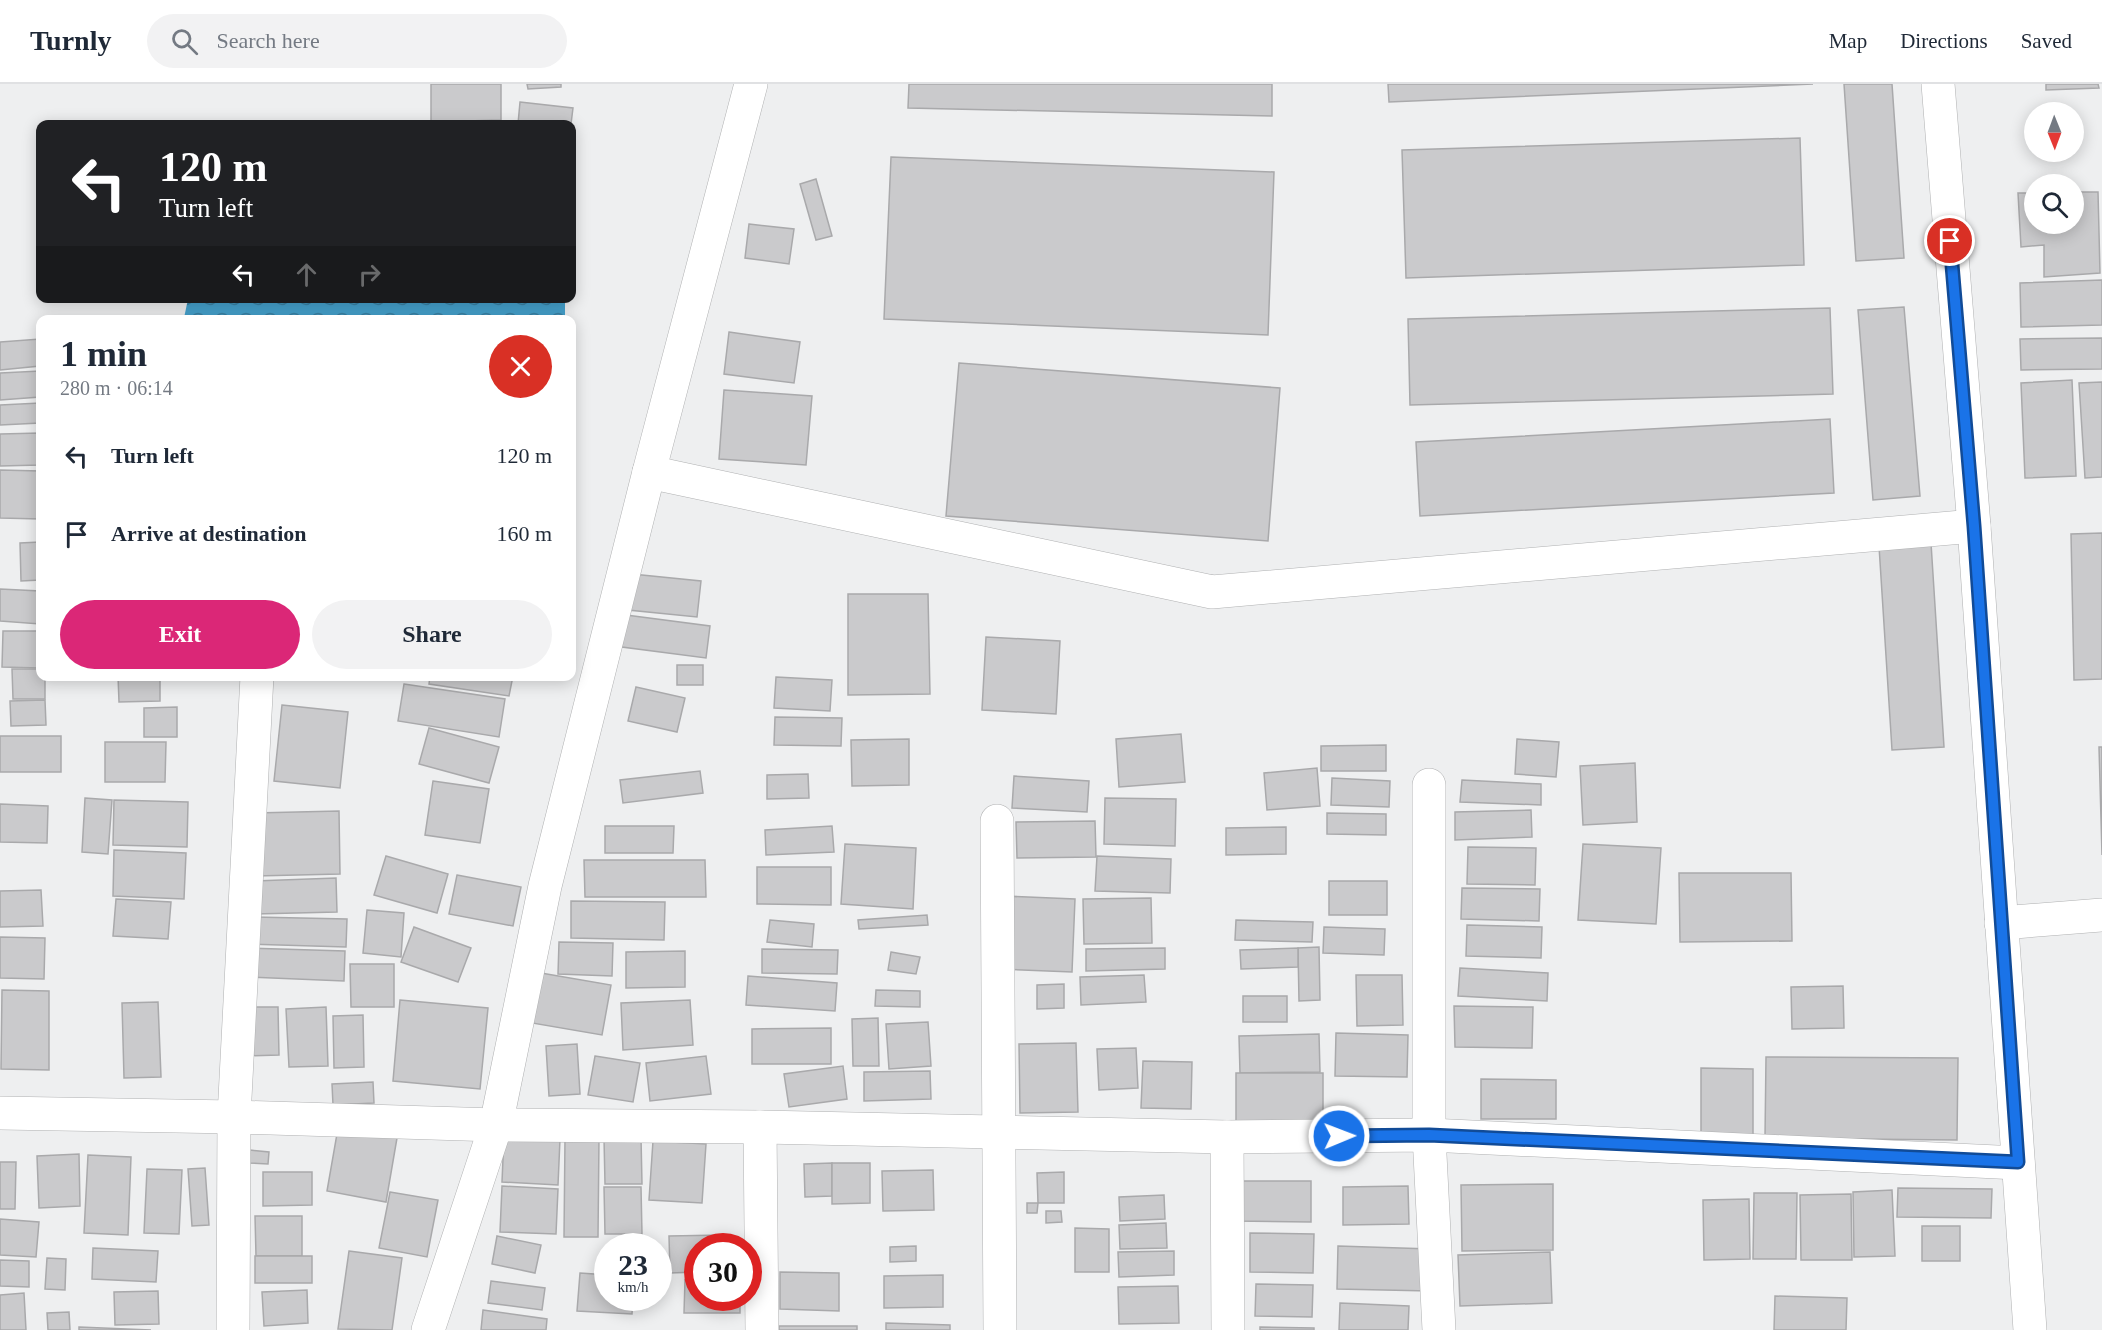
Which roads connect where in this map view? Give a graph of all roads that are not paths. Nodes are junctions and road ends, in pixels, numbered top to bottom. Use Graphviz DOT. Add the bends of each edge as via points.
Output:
graph roads {
  1 [pos="751,84"];
  2 [pos="1938,84"];
  3 [pos="649,472"];
  4 [pos="1974,526"];
  5 [pos="257,681"];
  6 [pos="1429,785"];
  7 [pos="997,821"];
  8 [pos="2102,915"];
  9 [pos="2001,923"];
  10 [pos="0,1113"];
  11 [pos="234,1117"];
  12 [pos="496,1125"];
  13 [pos="759,1127"];
  14 [pos="999,1133"];
  15 [pos="1429,1135"];
  16 [pos="1227,1137"];
  17 [pos="2018,1162"];
  18 [pos="234,1330"];
  19 [pos="428,1330"];
  20 [pos="762,1330"];
  21 [pos="1000,1330"];
  22 [pos="1228,1330"];
  23 [pos="1439,1330"];
  24 [pos="2030,1330"];
  1 -- 3 [label="street"];
  2 -- 4 [label="street"];
  3 -- 4 [label="street" via="1212,592"];
  3 -- 12 [label="street" via="545,886"];
  4 -- 9 [label="street"];
  5 -- 11 [label="street"];
  6 -- 15 [label="street"];
  7 -- 14 [label="street"];
  8 -- 9 [label="street"];
  9 -- 17 [label="street"];
  10 -- 11 [label="street"];
  11 -- 12 [label="street"];
  11 -- 18 [label="street"];
  12 -- 13 [label="street"];
  12 -- 19 [label="street"];
  13 -- 14 [label="street"];
  13 -- 20 [label="street"];
  14 -- 16 [label="street"];
  14 -- 21 [label="street"];
  15 -- 16 [label="street"];
  15 -- 17 [label="street"];
  15 -- 23 [label="street"];
  16 -- 22 [label="street"];
  17 -- 24 [label="street"];
}
